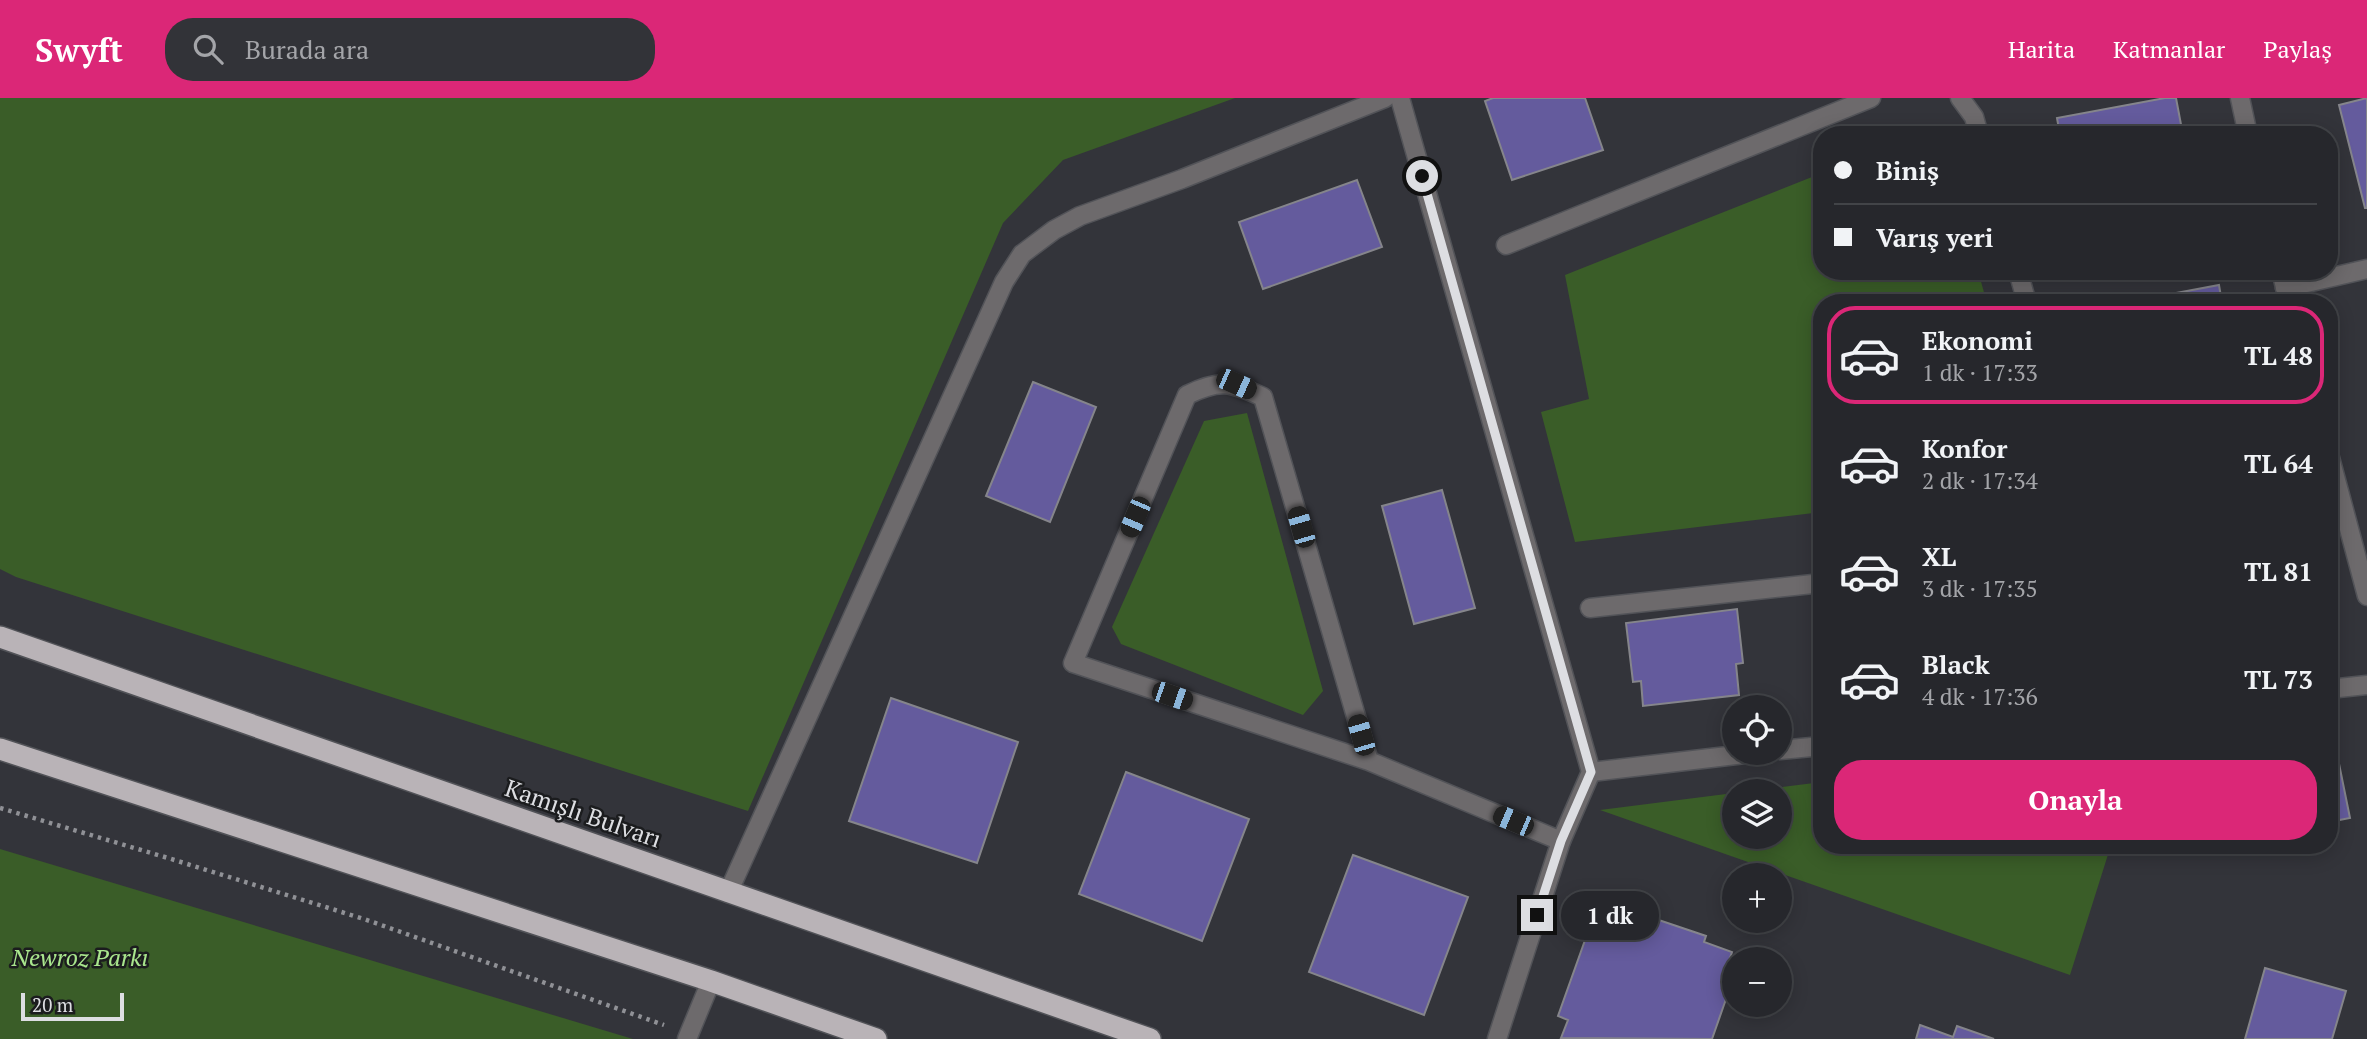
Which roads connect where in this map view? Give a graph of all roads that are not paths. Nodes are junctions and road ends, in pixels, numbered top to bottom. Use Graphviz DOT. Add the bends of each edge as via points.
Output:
graph roads {
  1 [pos="1385,98"];
  2 [pos="1400,98"];
  3 [pos="1871,98"];
  4 [pos="1960,98"];
  5 [pos="2240,98"];
  6 [pos="1976,126"];
  7 [pos="2246,126"];
  8 [pos="1506,245"];
  9 [pos="2367,269"];
  10 [pos="2338,275"];
  11 [pos="2317,280"];
  12 [pos="2285,287"];
  13 [pos="2338,488"];
  14 [pos="1813,584"];
  15 [pos="2367,596"];
  16 [pos="1590,608"];
  17 [pos="0,637"];
  18 [pos="2367,685"];
  19 [pos="2338,688"];
  20 [pos="1813,747"];
  21 [pos="0,749"];
  22 [pos="1792,749"];
  23 [pos="1722,757"];
  24 [pos="1369,761"];
  25 [pos="1591,772"];
  26 [pos="1561,841"];
  27 [pos="728,893"];
  28 [pos="711,981"];
  29 [pos="688,1037"];
  30 [pos="876,1039"];
  31 [pos="1150,1039"];
  32 [pos="1497,1039"];
  1 -- 27 [label="street" via="1080,216 1022,254 1004,282"];
  2 -- 25 [label="street"];
  3 -- 8 [label="street"];
  4 -- 6 [label="street"];
  5 -- 7 [label="street"];
  9 -- 10 [label="street"];
  11 -- 12 [label="street"];
  13 -- 15 [label="street"];
  14 -- 16 [label="street"];
  17 -- 27 [label="highway, Kamışlı Bulvarı"];
  18 -- 19 [label="street"];
  20 -- 22 [label="street"];
  21 -- 28 [label="highway"];
  23 -- 25 [label="street"];
  24 -- 24 [label="street" via="1263,397 1236,384 1209,384 1187,395 1073,663"];
  24 -- 26 [label="street"];
  25 -- 26 [label="street"];
  26 -- 32 [label="street"];
  27 -- 31 [label="highway, Kamışlı Bulvarı"];
  28 -- 29 [label="street"];
  28 -- 30 [label="highway"];
}
